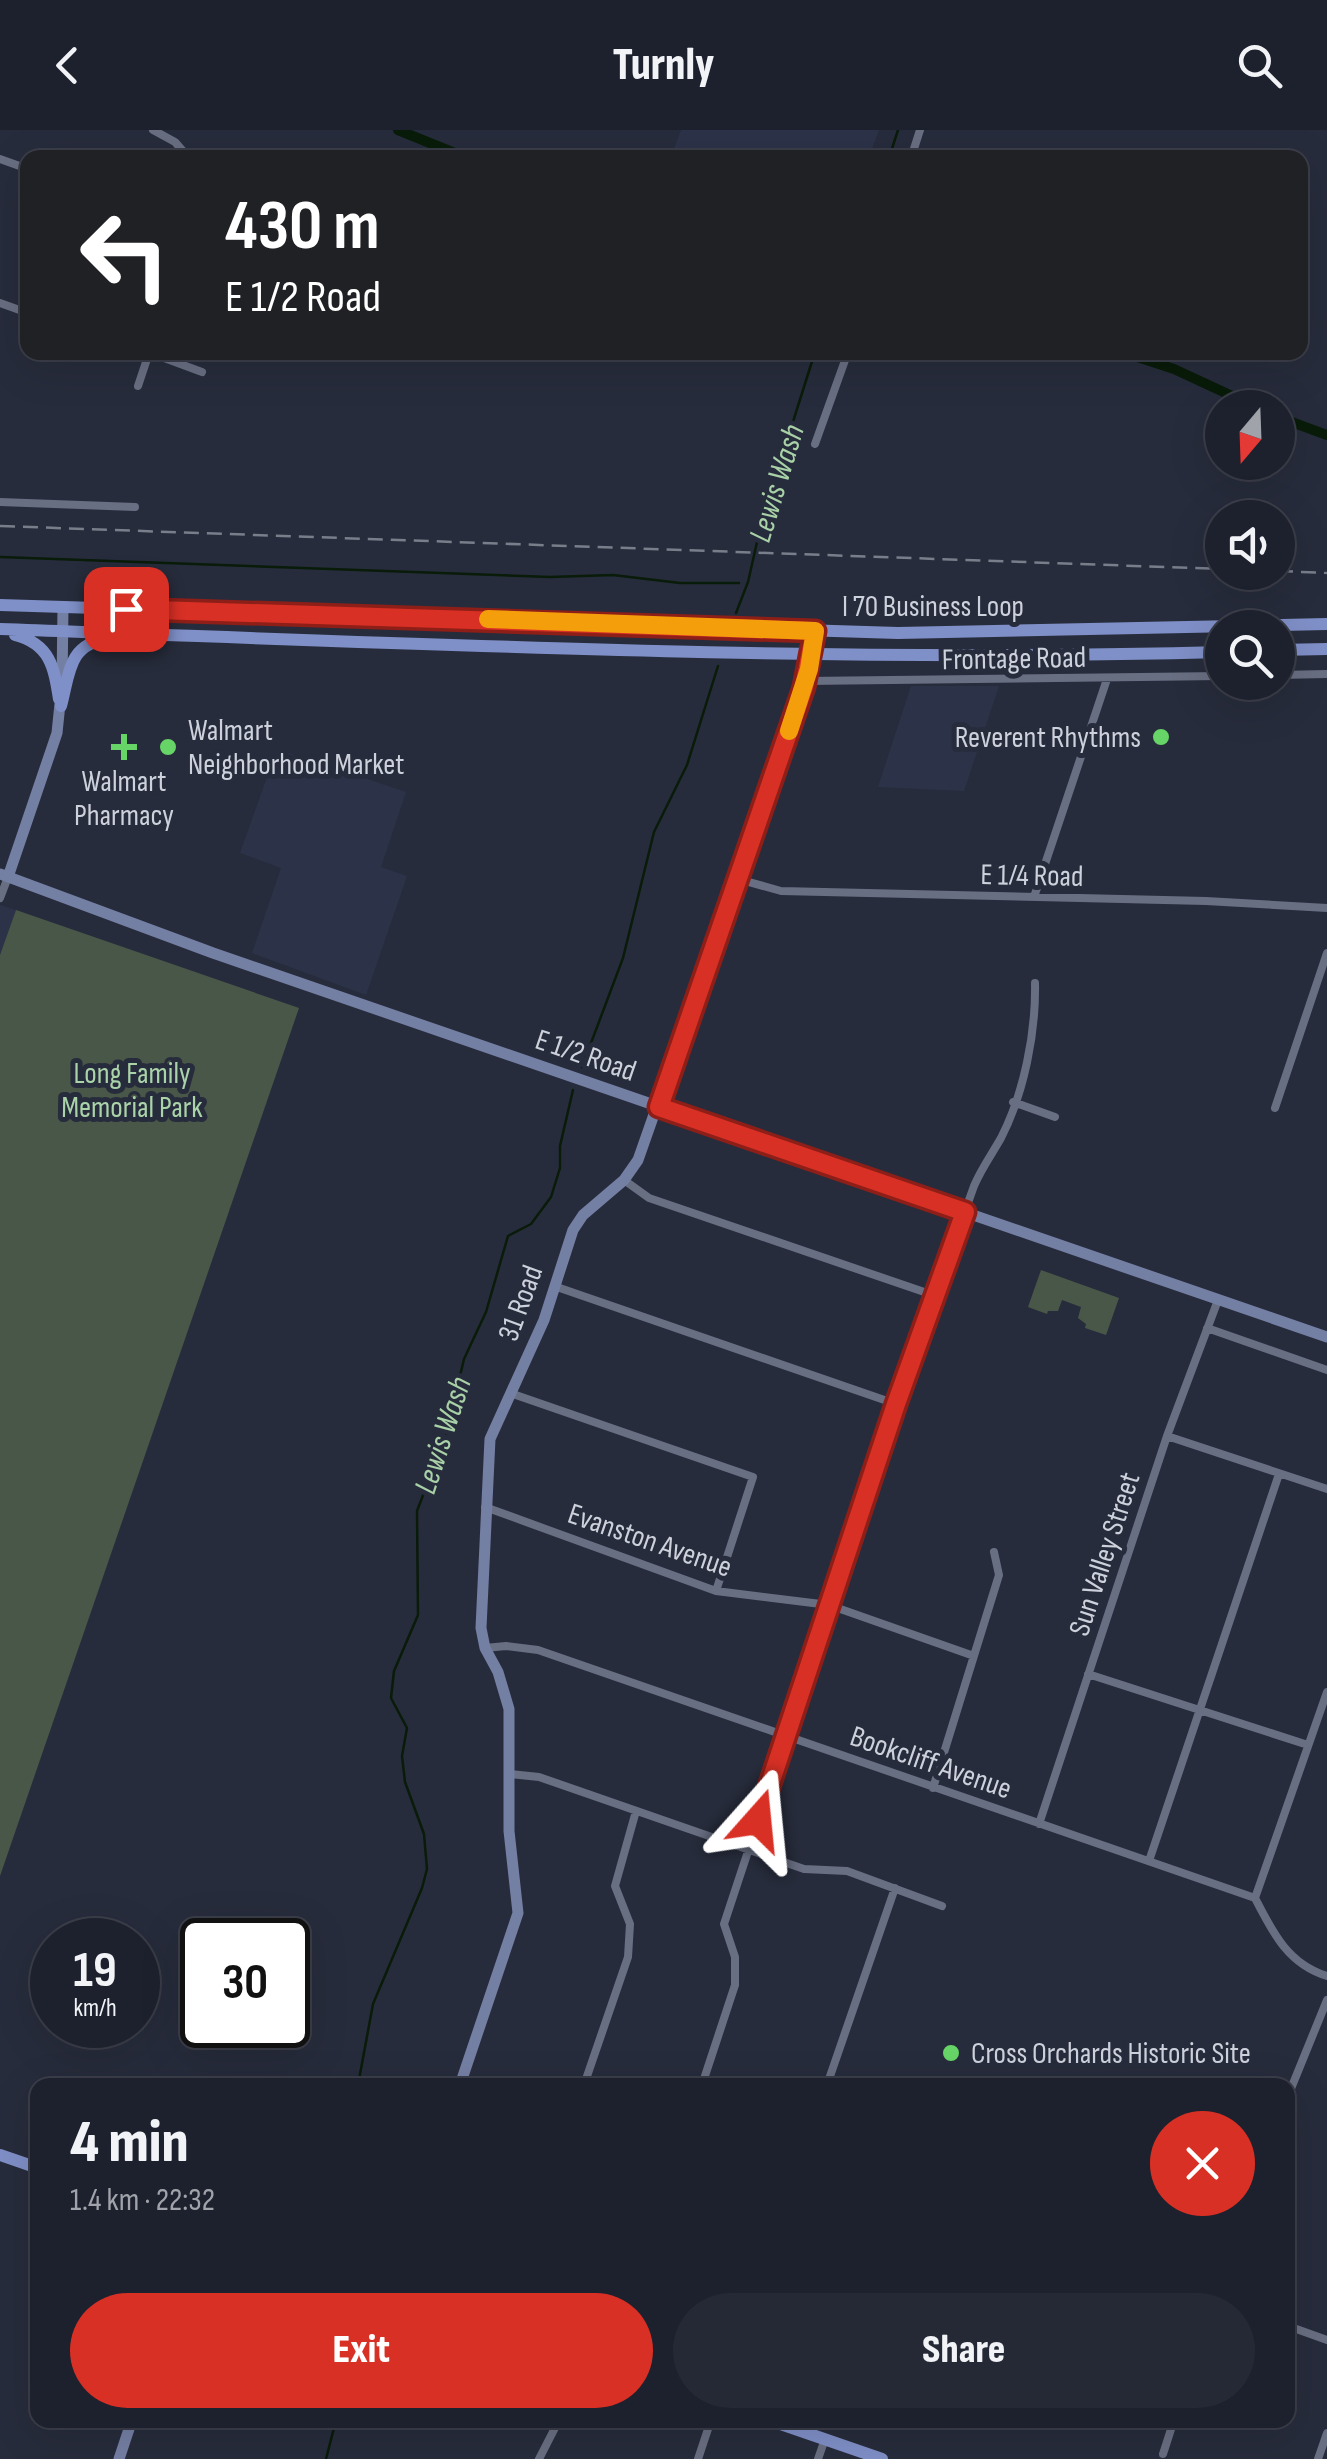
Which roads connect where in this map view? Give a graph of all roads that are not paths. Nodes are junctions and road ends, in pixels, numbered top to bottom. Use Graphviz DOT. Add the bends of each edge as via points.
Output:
graph roads {
  1 [pos="153,130"];
  2 [pos="182,150"];
  3 [pos="146,360"];
  4 [pos="168,360"];
  5 [pos="845,360"];
  6 [pos="202,372"];
  7 [pos="138,386"];
  8 [pos="815,444"];
  9 [pos="0,502"];
  10 [pos="135,507"];
  11 [pos="0,604"];
  12 [pos="63,607"];
  13 [pos="1327,624"];
  14 [pos="0,631"];
  15 [pos="63,631"];
  16 [pos="815,631"];
  17 [pos="169,634"];
  18 [pos="1327,649"];
  19 [pos="1295,650"];
  20 [pos="1205,652"];
  21 [pos="811,655"];
  22 [pos="1327,674"];
  23 [pos="1295,675"];
  24 [pos="1205,676"];
  25 [pos="1107,679"];
  26 [pos="806,681"];
  27 [pos="61,706"];
  28 [pos="4,876"];
  29 [pos="738,879"];
  30 [pos="0,898"];
  31 [pos="1034,898"];
  32 [pos="1327,908"];
  33 [pos="1327,953"];
  34 [pos="1034,983"];
  35 [pos="1013,1102"];
  36 [pos="659,1107"];
  37 [pos="1275,1108"];
  38 [pos="1055,1117"];
  39 [pos="624,1180"];
  40 [pos="965,1212"];
  41 [pos="554,1286"];
  42 [pos="936,1296"];
  43 [pos="1218,1300"];
  44 [pos="1207,1328"];
  45 [pos="1327,1338"];
  46 [pos="1327,1370"];
  47 [pos="510,1393"];
  48 [pos="896,1404"];
  49 [pos="1167,1436"];
  50 [pos="1279,1474"];
  51 [pos="1327,1489"];
  52 [pos="485,1507"];
  53 [pos="994,1552"];
  54 [pos="716,1591"];
  55 [pos="828,1605"];
  56 [pos="485,1648"];
  57 [pos="974,1656"];
  58 [pos="1088,1674"];
  59 [pos="1327,1692"];
  60 [pos="1198,1710"];
  61 [pos="786,1734"];
  62 [pos="1308,1746"];
  63 [pos="510,1774"];
  64 [pos="933,1788"];
  65 [pos="636,1811"];
  66 [pos="1039,1824"];
  67 [pos="748,1849"];
  68 [pos="1149,1860"];
  69 [pos="895,1888"];
  70 [pos="1256,1898"];
  71 [pos="942,1906"];
  72 [pos="1327,1976"];
  73 [pos="1327,2000"];
  74 [pos="462,2078"];
  75 [pos="586,2078"];
  76 [pos="704,2078"];
  77 [pos="829,2078"];
  78 [pos="1295,2079"];
  79 [pos="0,2155"];
  80 [pos="30,2165"];
  81 [pos="1295,2329"];
  82 [pos="1327,2340"];
  83 [pos="129,2428"];
  84 [pos="555,2428"];
  85 [pos="708,2428"];
  86 [pos="793,2428"];
  87 [pos="1171,2428"];
  88 [pos="1327,2433"];
  89 [pos="825,2439"];
  90 [pos="1162,2454"];
  91 [pos="119,2459"];
  92 [pos="539,2459"];
  93 [pos="698,2459"];
  94 [pos="818,2459"];
  95 [pos="882,2459"];
  96 [pos="1318,2459"];
  1 -- 2 [label="street"];
  3 -- 7 [label="street"];
  4 -- 6 [label="street"];
  5 -- 8 [label="street"];
  9 -- 10 [label="street"];
  11 -- 12 [label="main road, I 70 Business Loop"];
  12 -- 15 [label="main road"];
  12 -- 16 [label="main road, I 70 Business Loop"];
  13 -- 16 [label="main road, I 70 Business Loop"];
  14 -- 15 [label="main road, I 70 Business Loop"];
  14 -- 27 [label="main road" via="46,652"];
  15 -- 17 [label="main road, I 70 Business Loop"];
  15 -- 27 [label="main road"];
  16 -- 21 [label="main road, 31 Road"];
  17 -- 21 [label="main road, I 70 Business Loop"];
  17 -- 27 [label="main road" via="86,643 75,657"];
  18 -- 19 [label="main road"];
  20 -- 21 [label="main road, I 70 Business Loop"];
  21 -- 26 [label="main road, 31 Road"];
  22 -- 23 [label="street"];
  24 -- 25 [label="street, Frontage Road"];
  25 -- 26 [label="street, Frontage Road"];
  25 -- 31 [label="street"];
  26 -- 29 [label="main road, 31 Road"];
  27 -- 28 [label="main road" via="50,757"];
  28 -- 30 [label="street"];
  28 -- 36 [label="main road, E 1/2 Road"];
  29 -- 31 [label="street, E 1/4 Road" via="781,891"];
  29 -- 36 [label="main road, 31 Road"];
  31 -- 32 [label="street, E 1/4 Road"];
  33 -- 37 [label="street"];
  34 -- 35 [label="street" via="1031,1051"];
  35 -- 38 [label="street"];
  35 -- 40 [label="street"];
  36 -- 39 [label="main road, 31 Road"];
  36 -- 40 [label="main road, E 1/2 Road"];
  39 -- 41 [label="main road, 31 Road" via="573,1230"];
  39 -- 42 [label="street" via="650,1198"];
  40 -- 42 [label="street"];
  40 -- 43 [label="main road, E 1/2 Road"];
  41 -- 47 [label="main road, 31 Road"];
  41 -- 48 [label="street"];
  42 -- 48 [label="street"];
  43 -- 44 [label="street, Sun Valley Street"];
  43 -- 45 [label="main road, E 1/2 Road"];
  44 -- 46 [label="street"];
  44 -- 49 [label="street, Sun Valley Street"];
  47 -- 52 [label="main road, 31 Road" via="490,1439"];
  47 -- 54 [label="street" via="753,1477"];
  48 -- 55 [label="street"];
  49 -- 50 [label="street"];
  49 -- 58 [label="street, Sun Valley Street"];
  50 -- 51 [label="street"];
  50 -- 60 [label="street"];
  52 -- 54 [label="street, Evanston Avenue"];
  52 -- 56 [label="main road, 31 Road"];
  53 -- 57 [label="street" via="1000,1575"];
  54 -- 55 [label="street, Evanston Avenue"];
  55 -- 57 [label="street, Evanston Avenue"];
  55 -- 61 [label="street"];
  56 -- 61 [label="street, Bookcliff Avenue" via="538,1650"];
  56 -- 63 [label="main road, 31 Road" via="509,1709"];
  57 -- 64 [label="street"];
  58 -- 60 [label="street"];
  58 -- 66 [label="street, Sun Valley Street"];
  59 -- 62 [label="street"];
  60 -- 62 [label="street"];
  60 -- 68 [label="street"];
  61 -- 64 [label="street, Bookcliff Avenue"];
  61 -- 67 [label="street"];
  62 -- 70 [label="street"];
  63 -- 65 [label="street" via="539,1777"];
  63 -- 74 [label="main road, 31 Road" via="518,1914"];
  64 -- 66 [label="street, Bookcliff Avenue"];
  65 -- 67 [label="street"];
  65 -- 75 [label="street" via="615,1886 630,1924 628,1957"];
  66 -- 68 [label="street, Bookcliff Avenue"];
  67 -- 69 [label="street"];
  67 -- 76 [label="street" via="724,1924 735,1984"];
  68 -- 70 [label="street, Bookcliff Avenue"];
  69 -- 71 [label="street"];
  69 -- 77 [label="street"];
  70 -- 72 [label="street" via="1291,1957"];
  73 -- 78 [label="street"];
  79 -- 80 [label="main road"];
  81 -- 82 [label="street"];
  83 -- 91 [label="main road"];
  84 -- 92 [label="street"];
  85 -- 93 [label="street"];
  86 -- 89 [label="main road"];
  87 -- 90 [label="street"];
  88 -- 96 [label="street"];
  89 -- 94 [label="street"];
  89 -- 95 [label="main road"];
}
